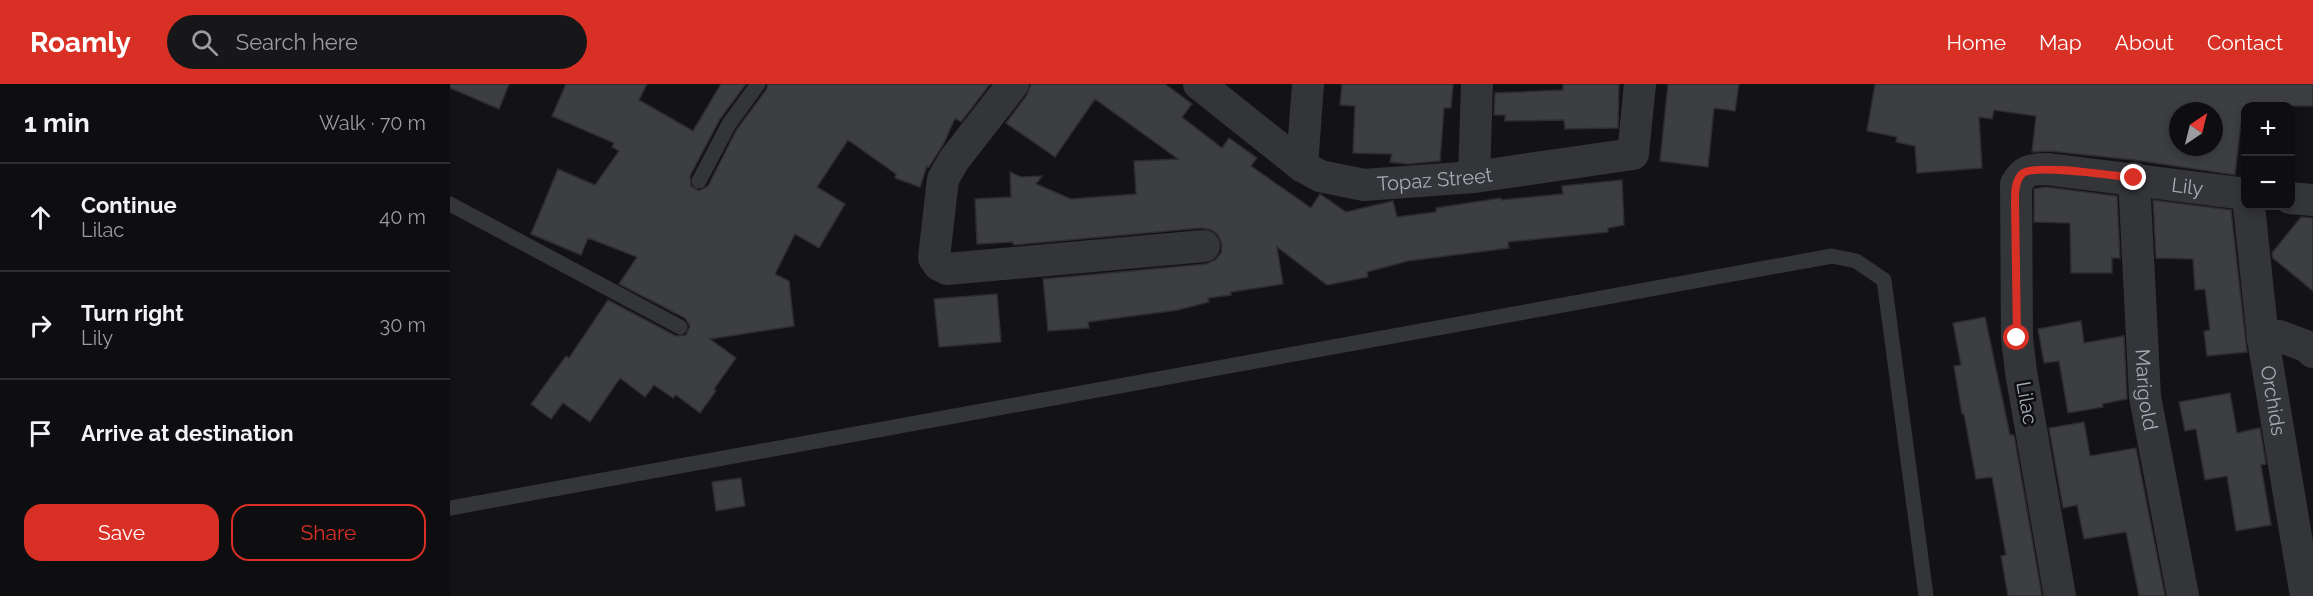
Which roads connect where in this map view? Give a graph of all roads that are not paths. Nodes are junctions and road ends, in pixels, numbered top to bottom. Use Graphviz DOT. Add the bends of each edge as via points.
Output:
graph roads {
  1 [pos="758,84"];
  2 [pos="1013,84"];
  3 [pos="1199,84"];
  4 [pos="1308,84"];
  5 [pos="1477,84"];
  6 [pos="1640,84"];
  7 [pos="1302,166"];
  8 [pos="2022,174"];
  9 [pos="1474,177"];
  10 [pos="2134,178"];
  11 [pos="699,181"];
  12 [pos="2241,193"];
  13 [pos="2295,198"];
  14 [pos="2313,200"];
  15 [pos="450,204"];
  16 [pos="2249,210"];
  17 [pos="1204,246"];
  18 [pos="680,327"];
  19 [pos="2263,339"];
  20 [pos="2313,352"];
  21 [pos="450,508"];
  22 [pos="1926,596"];
  23 [pos="2060,596"];
  24 [pos="2183,596"];
  25 [pos="2306,596"];
  1 -- 11 [label="lane" via="729,124"];
  2 -- 17 [label="street" via="943,179 934,258 939,265 947,269"];
  3 -- 7 [label="street, Topaz Street"];
  4 -- 7 [label="street"];
  5 -- 9 [label="street"];
  6 -- 9 [label="street, Topaz Street" via="1633,154"];
  7 -- 9 [label="street, Topaz Street" via="1320,176 1364,185"];
  8 -- 10 [label="street, Lily" via="2031,169 2047,169"];
  8 -- 23 [label="street, Lilac" via="2016,184 2015,201 2017,338"];
  10 -- 12 [label="street, Lily"];
  10 -- 24 [label="street, Marigold" via="2145,397"];
  13 -- 14 [label="street"];
  15 -- 18 [label="lane"];
  16 -- 19 [label="street, Orchids"];
  19 -- 20 [label="street" via="2279,336"];
  19 -- 25 [label="street, Orchids"];
  21 -- 22 [label="lane" via="1832,256 1856,261 1884,280"];
}
